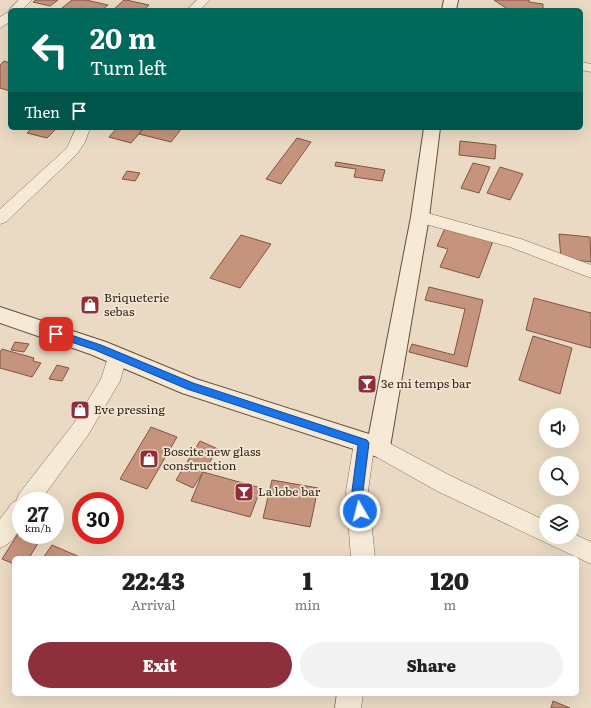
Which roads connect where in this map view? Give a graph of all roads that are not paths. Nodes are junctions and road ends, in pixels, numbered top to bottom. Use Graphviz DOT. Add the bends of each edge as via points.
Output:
graph roads {
  1 [pos="26,0"];
  2 [pos="204,0"];
  3 [pos="17,8"];
  4 [pos="195,8"];
  5 [pos="8,16"];
  6 [pos="0,24"];
  7 [pos="82,130"];
  8 [pos="432,130"];
  9 [pos="420,217"];
  10 [pos="0,218"];
  11 [pos="591,272"];
  12 [pos="0,315"];
  13 [pos="117,356"];
  14 [pos="371,445"];
  15 [pos="34,492"];
  16 [pos="12,521"];
  17 [pos="539,529"];
  18 [pos="0,537"];
  19 [pos="572,544"];
  20 [pos="591,553"];
  21 [pos="363,556"];
  22 [pos="350,696"];
  23 [pos="348,708"];
  1 -- 3 [label="street"];
  2 -- 4 [label="street"];
  5 -- 6 [label="street"];
  7 -- 10 [label="street" via="72,151"];
  8 -- 9 [label="street"];
  9 -- 11 [label="street" via="515,243"];
  9 -- 14 [label="street"];
  12 -- 13 [label="street"];
  13 -- 14 [label="street" via="190,386"];
  13 -- 15 [label="street" via="110,381 86,422"];
  14 -- 17 [label="street"];
  14 -- 21 [label="street" via="357,491"];
  16 -- 18 [label="street"];
  19 -- 20 [label="street"];
  22 -- 23 [label="street"];
}
